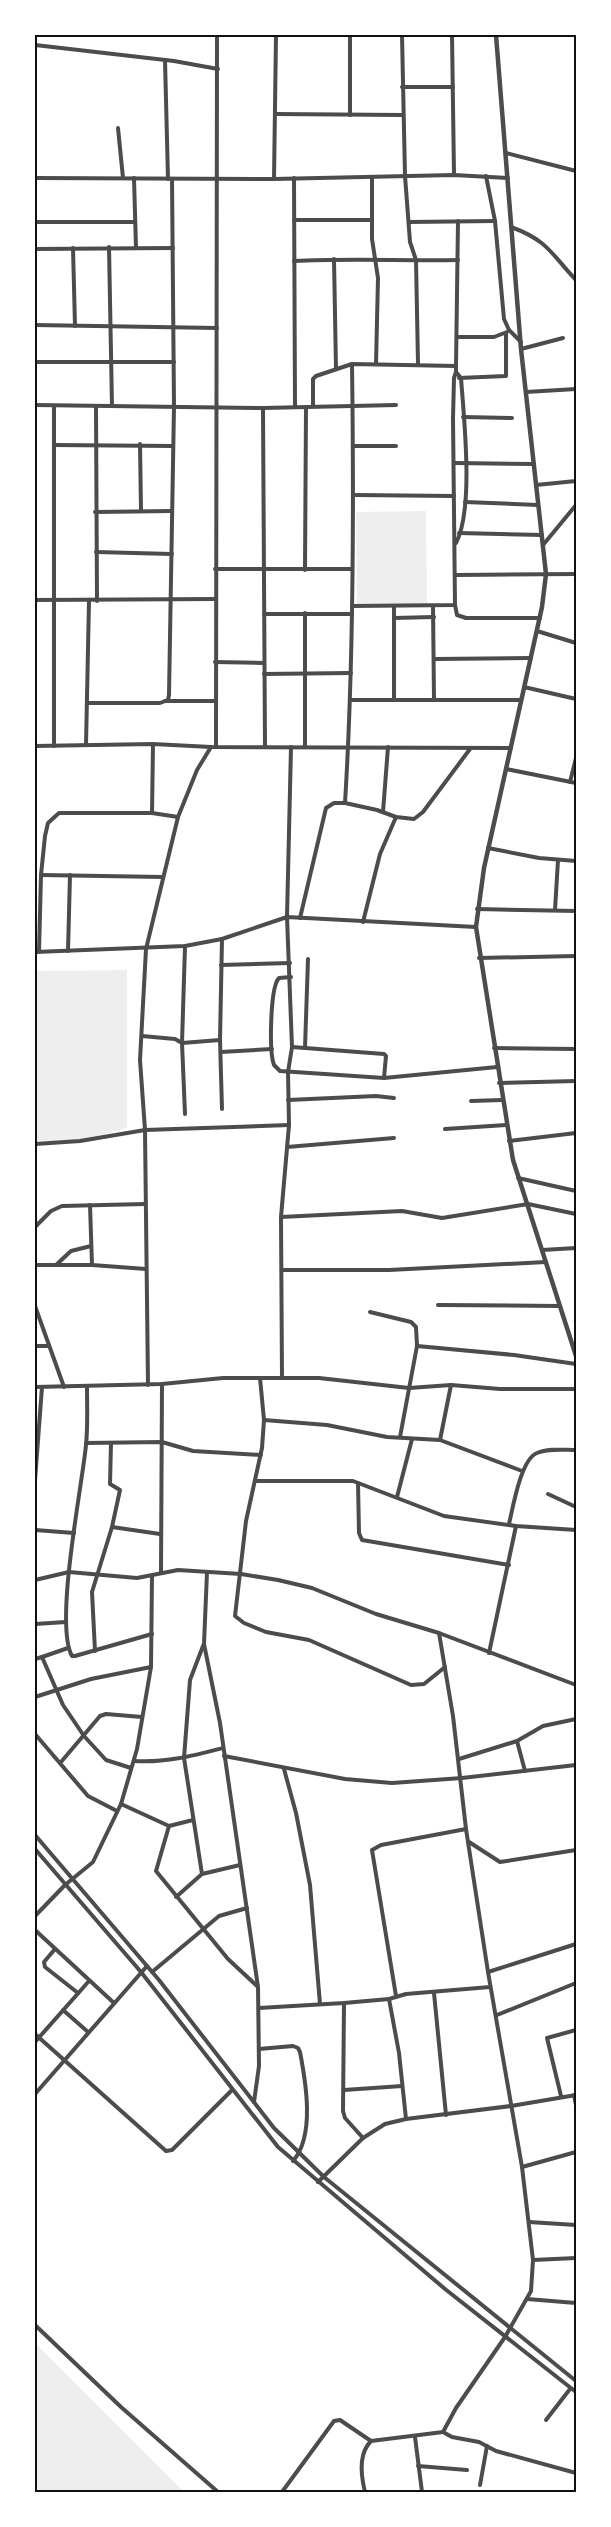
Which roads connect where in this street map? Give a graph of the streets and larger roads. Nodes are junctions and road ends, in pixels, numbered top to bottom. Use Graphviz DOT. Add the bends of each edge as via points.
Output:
graph roads {
  1 [pos="217,35"];
  2 [pos="276,35"];
  3 [pos="350,35"];
  4 [pos="402,35"];
  5 [pos="452,35"];
  6 [pos="496,35"];
  7 [pos="35,45"];
  8 [pos="165,60"];
  9 [pos="218,69"];
  10 [pos="402,87"];
  11 [pos="453,87"];
  12 [pos="275,114"];
  13 [pos="350,114"];
  14 [pos="402,115"];
  15 [pos="118,128"];
  16 [pos="506,153"];
  17 [pos="576,170"];
  18 [pos="454,175"];
  19 [pos="405,176"];
  20 [pos="486,176"];
  21 [pos="372,177"];
  22 [pos="35,178"];
  23 [pos="123,178"];
  24 [pos="134,178"];
  25 [pos="217,178"];
  26 [pos="294,178"];
  27 [pos="508,178"];
  28 [pos="170,179"];
  29 [pos="274,179"];
  30 [pos="294,220"];
  31 [pos="371,220"];
  32 [pos="495,221"];
  33 [pos="35,222"];
  34 [pos="134,222"];
  35 [pos="409,222"];
  36 [pos="458,222"];
  37 [pos="511,227"];
  38 [pos="73,248"];
  39 [pos="109,248"];
  40 [pos="136,248"];
  41 [pos="173,248"];
  42 [pos="35,249"];
  43 [pos="334,259"];
  44 [pos="376,260"];
  45 [pos="416,260"];
  46 [pos="458,260"];
  47 [pos="294,261"];
  48 [pos="576,280"];
  49 [pos="35,325"];
  50 [pos="111,325"];
  51 [pos="75,326"];
  52 [pos="174,328"];
  53 [pos="216,328"];
  54 [pos="507,332"];
  55 [pos="458,337"];
  56 [pos="563,338"];
  57 [pos="521,342"];
  58 [pos="521,348"];
  59 [pos="35,362"];
  60 [pos="111,362"];
  61 [pos="174,362"];
  62 [pos="352,364"];
  63 [pos="376,364"];
  64 [pos="418,364"];
  65 [pos="456,366"];
  66 [pos="336,369"];
  67 [pos="456,372"];
  68 [pos="454,378"];
  69 [pos="461,378"];
  70 [pos="576,390"];
  71 [pos="526,392"];
  72 [pos="35,405"];
  73 [pos="353,405"];
  74 [pos="396,405"];
  75 [pos="54,406"];
  76 [pos="112,406"];
  77 [pos="174,406"];
  78 [pos="313,406"];
  79 [pos="96,407"];
  80 [pos="216,407"];
  81 [pos="295,407"];
  82 [pos="306,407"];
  83 [pos="263,408"];
  84 [pos="463,417"];
  85 [pos="512,418"];
  86 [pos="140,444"];
  87 [pos="54,445"];
  88 [pos="95,445"];
  89 [pos="173,446"];
  90 [pos="353,446"];
  91 [pos="396,446"];
  92 [pos="454,463"];
  93 [pos="465,463"];
  94 [pos="534,464"];
  95 [pos="576,481"];
  96 [pos="536,485"];
  97 [pos="354,495"];
  98 [pos="454,496"];
  99 [pos="465,502"];
  100 [pos="538,505"];
  101 [pos="576,505"];
  102 [pos="141,510"];
  103 [pos="172,511"];
  104 [pos="95,512"];
  105 [pos="454,533"];
  106 [pos="461,533"];
  107 [pos="542,535"];
  108 [pos="456,543"];
  109 [pos="544,545"];
  110 [pos="96,552"];
  111 [pos="172,554"];
  112 [pos="215,569"];
  113 [pos="352,569"];
  114 [pos="265,570"];
  115 [pos="306,570"];
  116 [pos="546,574"];
  117 [pos="576,574"];
  118 [pos="456,575"];
  119 [pos="172,599"];
  120 [pos="215,599"];
  121 [pos="35,600"];
  122 [pos="53,600"];
  123 [pos="89,601"];
  124 [pos="97,601"];
  125 [pos="455,604"];
  126 [pos="352,606"];
  127 [pos="394,606"];
  128 [pos="434,606"];
  129 [pos="264,614"];
  130 [pos="305,614"];
  131 [pos="352,614"];
  132 [pos="434,617"];
  133 [pos="394,618"];
  134 [pos="540,618"];
  135 [pos="537,631"];
  136 [pos="576,643"];
  137 [pos="530,658"];
  138 [pos="435,659"];
  139 [pos="215,662"];
  140 [pos="264,662"];
  141 [pos="306,673"];
  142 [pos="351,673"];
  143 [pos="264,674"];
  144 [pos="524,687"];
  145 [pos="576,699"];
  146 [pos="351,700"];
  147 [pos="394,700"];
  148 [pos="434,700"];
  149 [pos="521,700"];
  150 [pos="165,701"];
  151 [pos="216,701"];
  152 [pos="87,703"];
  153 [pos="153,744"];
  154 [pos="86,745"];
  155 [pos="35,746"];
  156 [pos="54,746"];
  157 [pos="211,747"];
  158 [pos="216,747"];
  159 [pos="265,747"];
  160 [pos="291,747"];
  161 [pos="305,747"];
  162 [pos="349,747"];
  163 [pos="388,747"];
  164 [pos="511,748"];
  165 [pos="470,749"];
  166 [pos="576,758"];
  167 [pos="506,769"];
  168 [pos="570,782"];
  169 [pos="576,783"];
  170 [pos="345,803"];
  171 [pos="384,812"];
  172 [pos="152,813"];
  173 [pos="178,817"];
  174 [pos="396,817"];
  175 [pos="488,848"];
  176 [pos="558,860"];
  177 [pos="576,861"];
  178 [pos="41,875"];
  179 [pos="70,875"];
  180 [pos="163,877"];
  181 [pos="477,909"];
  182 [pos="555,910"];
  183 [pos="576,911"];
  184 [pos="287,918"];
  185 [pos="300,918"];
  186 [pos="363,922"];
  187 [pos="476,927"];
  188 [pos="222,938"];
  189 [pos="185,946"];
  190 [pos="146,949"];
  191 [pos="68,951"];
  192 [pos="37,952"];
  193 [pos="576,956"];
  194 [pos="479,958"];
  195 [pos="308,959"];
  196 [pos="290,963"];
  197 [pos="221,965"];
  198 [pos="291,977"];
  199 [pos="142,1036"];
  200 [pos="220,1040"];
  201 [pos="182,1043"];
  202 [pos="292,1047"];
  203 [pos="306,1048"];
  204 [pos="494,1048"];
  205 [pos="272,1049"];
  206 [pos="576,1049"];
  207 [pos="221,1052"];
  208 [pos="497,1068"];
  209 [pos="288,1072"];
  210 [pos="384,1078"];
  211 [pos="576,1081"];
  212 [pos="499,1082"];
  213 [pos="394,1098"];
  214 [pos="288,1100"];
  215 [pos="502,1100"];
  216 [pos="472,1101"];
  217 [pos="222,1109"];
  218 [pos="185,1114"];
  219 [pos="289,1125"];
  220 [pos="506,1125"];
  221 [pos="445,1129"];
  222 [pos="145,1130"];
  223 [pos="576,1133"];
  224 [pos="394,1138"];
  225 [pos="509,1141"];
  226 [pos="35,1144"];
  227 [pos="287,1147"];
  228 [pos="518,1178"];
  229 [pos="576,1191"];
  230 [pos="146,1204"];
  231 [pos="528,1204"];
  232 [pos="90,1205"];
  233 [pos="576,1214"];
  234 [pos="281,1217"];
  235 [pos="35,1228"];
  236 [pos="91,1246"];
  237 [pos="576,1248"];
  238 [pos="542,1250"];
  239 [pos="546,1262"];
  240 [pos="35,1265"];
  241 [pos="56,1265"];
  242 [pos="92,1265"];
  243 [pos="146,1269"];
  244 [pos="282,1270"];
  245 [pos="438,1305"];
  246 [pos="35,1306"];
  247 [pos="559,1306"];
  248 [pos="370,1312"];
  249 [pos="35,1346"];
  250 [pos="49,1346"];
  251 [pos="417,1346"];
  252 [pos="576,1356"];
  253 [pos="576,1364"];
  254 [pos="260,1378"];
  255 [pos="282,1378"];
  256 [pos="162,1384"];
  257 [pos="148,1385"];
  258 [pos="451,1385"];
  259 [pos="35,1387"];
  260 [pos="42,1387"];
  261 [pos="64,1387"];
  262 [pos="87,1388"];
  263 [pos="409,1388"];
  264 [pos="576,1389"];
  265 [pos="264,1420"];
  266 [pos="400,1437"];
  267 [pos="412,1438"];
  268 [pos="440,1440"];
  269 [pos="162,1442"];
  270 [pos="86,1443"];
  271 [pos="111,1443"];
  272 [pos="576,1450"];
  273 [pos="261,1455"];
  274 [pos="522,1471"];
  275 [pos="35,1480"];
  276 [pos="255,1481"];
  277 [pos="358,1483"];
  278 [pos="548,1494"];
  279 [pos="397,1497"];
  280 [pos="576,1507"];
  281 [pos="509,1524"];
  282 [pos="516,1526"];
  283 [pos="112,1528"];
  284 [pos="35,1530"];
  285 [pos="576,1530"];
  286 [pos="74,1533"];
  287 [pos="160,1534"];
  288 [pos="509,1565"];
  289 [pos="69,1572"];
  290 [pos="207,1572"];
  291 [pos="99,1573"];
  292 [pos="161,1573"];
  293 [pos="241,1574"];
  294 [pos="152,1576"];
  295 [pos="35,1580"];
  296 [pos="66,1622"];
  297 [pos="35,1624"];
  298 [pos="439,1633"];
  299 [pos="152,1634"];
  300 [pos="204,1644"];
  301 [pos="68,1648"];
  302 [pos="96,1651"];
  303 [pos="489,1653"];
  304 [pos="42,1656"];
  305 [pos="35,1659"];
  306 [pos="151,1667"];
  307 [pos="445,1667"];
  308 [pos="576,1684"];
  309 [pos="54,1689"];
  310 [pos="35,1697"];
  311 [pos="142,1716"];
  312 [pos="576,1719"];
  313 [pos="35,1734"];
  314 [pos="84,1736"];
  315 [pos="517,1741"];
  316 [pos="223,1748"];
  317 [pos="224,1756"];
  318 [pos="184,1758"];
  319 [pos="459,1759"];
  320 [pos="134,1761"];
  321 [pos="61,1762"];
  322 [pos="576,1765"];
  323 [pos="131,1768"];
  324 [pos="284,1769"];
  325 [pos="525,1771"];
  326 [pos="462,1778"];
  327 [pos="120,1804"];
  328 [pos="117,1811"];
  329 [pos="193,1820"];
  330 [pos="169,1826"];
  331 [pos="466,1829"];
  332 [pos="35,1835"];
  333 [pos="469,1842"];
  334 [pos="35,1849"];
  335 [pos="576,1850"];
  336 [pos="240,1865"];
  337 [pos="202,1874"];
  338 [pos="74,1879"];
  339 [pos="65,1885"];
  340 [pos="176,1897"];
  341 [pos="246,1908"];
  342 [pos="35,1916"];
  343 [pos="35,1930"];
  344 [pos="204,1931"];
  345 [pos="576,1944"];
  346 [pos="55,1949"];
  347 [pos="147,1966"];
  348 [pos="141,1972"];
  349 [pos="152,1972"];
  350 [pos="488,1972"];
  351 [pos="89,1981"];
  352 [pos="576,1983"];
  353 [pos="258,1987"];
  354 [pos="490,1987"];
  355 [pos="78,1993"];
  356 [pos="434,1993"];
  357 [pos="396,1996"];
  358 [pos="390,1999"];
  359 [pos="114,2003"];
  360 [pos="344,2003"];
  361 [pos="320,2004"];
  362 [pos="259,2008"];
  363 [pos="63,2010"];
  364 [pos="497,2015"];
  365 [pos="576,2030"];
  366 [pos="88,2032"];
  367 [pos="37,2036"];
  368 [pos="35,2042"];
  369 [pos="259,2049"];
  370 [pos="64,2059"];
  371 [pos="402,2086"];
  372 [pos="232,2090"];
  373 [pos="344,2090"];
  374 [pos="35,2094"];
  375 [pos="575,2095"];
  376 [pos="562,2096"];
  377 [pos="254,2102"];
  378 [pos="576,2105"];
  379 [pos="511,2106"];
  380 [pos="446,2115"];
  381 [pos="406,2119"];
  382 [pos="363,2138"];
  383 [pos="576,2152"];
  384 [pos="299,2154"];
  385 [pos="293,2161"];
  386 [pos="522,2167"];
  387 [pos="324,2177"];
  388 [pos="318,2182"];
  389 [pos="529,2222"];
  390 [pos="576,2224"];
  391 [pos="576,2258"];
  392 [pos="533,2260"];
  393 [pos="526,2299"];
  394 [pos="576,2303"];
  395 [pos="35,2325"];
  396 [pos="510,2328"];
  397 [pos="505,2337"];
  398 [pos="576,2381"];
  399 [pos="570,2389"];
  400 [pos="576,2392"];
  401 [pos="546,2420"];
  402 [pos="443,2432"];
  403 [pos="415,2437"];
  404 [pos="371,2441"];
  405 [pos="487,2446"];
  406 [pos="418,2466"];
  407 [pos="467,2470"];
  408 [pos="576,2473"];
  409 [pos="480,2485"];
  410 [pos="218,2492"];
  411 [pos="282,2492"];
  412 [pos="365,2492"];
  413 [pos="422,2492"];
  1 -- 9 [label="street"];
  2 -- 12 [label="street"];
  3 -- 13 [label="street"];
  4 -- 10 [label="street"];
  5 -- 11 [label="street"];
  6 -- 16 [label="street"];
  7 -- 8 [label="street"];
  8 -- 9 [label="street"];
  8 -- 28 [label="street"];
  9 -- 25 [label="street"];
  10 -- 11 [label="street"];
  10 -- 14 [label="street"];
  11 -- 18 [label="street"];
  12 -- 13 [label="street"];
  12 -- 29 [label="street"];
  13 -- 14 [label="street"];
  14 -- 19 [label="street"];
  15 -- 23 [label="street"];
  16 -- 17 [label="street"];
  16 -- 27 [label="street"];
  18 -- 19 [label="street"];
  18 -- 20 [label="street"];
  19 -- 21 [label="street"];
  19 -- 35 [label="street"];
  20 -- 27 [label="street"];
  20 -- 32 [label="street"];
  21 -- 26 [label="street"];
  21 -- 31 [label="street"];
  22 -- 23 [label="street"];
  23 -- 24 [label="street"];
  24 -- 28 [label="street"];
  24 -- 34 [label="street"];
  25 -- 28 [label="street"];
  25 -- 29 [label="street"];
  25 -- 53 [label="street"];
  26 -- 29 [label="street"];
  26 -- 30 [label="street"];
  27 -- 37 [label="street"];
  28 -- 41 [label="street"];
  30 -- 31 [label="street"];
  30 -- 47 [label="street"];
  31 -- 44 [label="street" via="372,250"];
  32 -- 36 [label="street"];
  32 -- 54 [label="street"];
  33 -- 34 [label="street"];
  34 -- 40 [label="street"];
  35 -- 36 [label="street"];
  35 -- 45 [label="street" via="410,242"];
  36 -- 46 [label="street"];
  37 -- 48 [label="street" via="548,248"];
  37 -- 57 [label="street"];
  38 -- 39 [label="street"];
  38 -- 42 [label="street"];
  38 -- 51 [label="street"];
  39 -- 40 [label="street"];
  39 -- 50 [label="street"];
  40 -- 41 [label="street"];
  41 -- 52 [label="street"];
  43 -- 44 [label="street"];
  43 -- 47 [label="street"];
  43 -- 66 [label="street"];
  44 -- 45 [label="street"];
  44 -- 63 [label="street"];
  45 -- 46 [label="street"];
  45 -- 64 [label="street"];
  46 -- 55 [label="street"];
  47 -- 81 [label="street"];
  49 -- 51 [label="street"];
  50 -- 51 [label="street"];
  50 -- 52 [label="street"];
  50 -- 60 [label="street"];
  52 -- 53 [label="street"];
  52 -- 61 [label="street"];
  53 -- 80 [label="street"];
  54 -- 55 [label="street" via="494,337"];
  54 -- 57 [label="street"];
  54 -- 69 [label="street" via="506,376"];
  55 -- 65 [label="street"];
  56 -- 58 [label="street"];
  57 -- 58 [label="street"];
  58 -- 71 [label="street"];
  59 -- 60 [label="street"];
  60 -- 61 [label="street"];
  60 -- 76 [label="street"];
  61 -- 77 [label="street"];
  62 -- 63 [label="street"];
  62 -- 66 [label="street"];
  62 -- 73 [label="street"];
  63 -- 64 [label="street"];
  64 -- 65 [label="street"];
  65 -- 67 [label="street"];
  66 -- 78 [label="street" via="313,379"];
  67 -- 68 [label="street"];
  67 -- 69 [label="street"];
  68 -- 69 [label="street"];
  68 -- 92 [label="street"];
  69 -- 84 [label="street"];
  70 -- 71 [label="street"];
  71 -- 94 [label="street"];
  72 -- 75 [label="street"];
  73 -- 74 [label="street"];
  73 -- 78 [label="street"];
  73 -- 90 [label="street"];
  75 -- 79 [label="street"];
  75 -- 87 [label="street"];
  76 -- 77 [label="street"];
  76 -- 79 [label="street"];
  77 -- 80 [label="street"];
  77 -- 89 [label="street"];
  78 -- 82 [label="street"];
  79 -- 88 [label="street"];
  80 -- 83 [label="street"];
  80 -- 112 [label="street"];
  81 -- 82 [label="street"];
  81 -- 83 [label="street"];
  82 -- 115 [label="street"];
  83 -- 114 [label="street"];
  84 -- 85 [label="street"];
  84 -- 93 [label="street"];
  86 -- 88 [label="street"];
  86 -- 89 [label="street"];
  86 -- 102 [label="street"];
  87 -- 88 [label="street"];
  87 -- 122 [label="street"];
  88 -- 104 [label="street"];
  89 -- 103 [label="street"];
  90 -- 91 [label="street"];
  90 -- 97 [label="street"];
  92 -- 93 [label="street"];
  92 -- 98 [label="street"];
  93 -- 94 [label="street"];
  93 -- 99 [label="street"];
  94 -- 96 [label="street"];
  95 -- 96 [label="street"];
  96 -- 100 [label="street"];
  97 -- 98 [label="street"];
  97 -- 113 [label="street"];
  98 -- 105 [label="street"];
  99 -- 100 [label="street"];
  99 -- 106 [label="street"];
  100 -- 107 [label="street"];
  101 -- 109 [label="street"];
  102 -- 103 [label="street"];
  102 -- 104 [label="street"];
  103 -- 111 [label="street"];
  104 -- 110 [label="street"];
  105 -- 106 [label="street"];
  105 -- 108 [label="street"];
  106 -- 107 [label="street"];
  106 -- 108 [label="street"];
  107 -- 109 [label="street"];
  108 -- 118 [label="street"];
  109 -- 116 [label="street"];
  110 -- 111 [label="street"];
  110 -- 124 [label="street"];
  111 -- 119 [label="street"];
  112 -- 114 [label="street"];
  112 -- 120 [label="street"];
  113 -- 115 [label="street"];
  113 -- 126 [label="street"];
  114 -- 115 [label="street"];
  114 -- 129 [label="street"];
  116 -- 117 [label="street"];
  116 -- 118 [label="street"];
  116 -- 134 [label="street"];
  118 -- 125 [label="street"];
  119 -- 120 [label="street"];
  119 -- 124 [label="street"];
  119 -- 150 [label="street" via="170,692"];
  120 -- 139 [label="street"];
  121 -- 122 [label="street"];
  122 -- 123 [label="street"];
  122 -- 156 [label="street"];
  123 -- 124 [label="street"];
  123 -- 152 [label="street"];
  125 -- 128 [label="street"];
  125 -- 134 [label="street" via="457,615 462,618"];
  126 -- 127 [label="street"];
  126 -- 131 [label="street"];
  127 -- 128 [label="street"];
  127 -- 133 [label="street"];
  128 -- 132 [label="street"];
  129 -- 130 [label="street"];
  129 -- 140 [label="street"];
  130 -- 131 [label="street"];
  130 -- 141 [label="street"];
  131 -- 142 [label="street"];
  132 -- 133 [label="street"];
  132 -- 138 [label="street"];
  133 -- 147 [label="street"];
  134 -- 135 [label="street"];
  135 -- 136 [label="street"];
  135 -- 137 [label="street"];
  137 -- 138 [label="street"];
  137 -- 144 [label="street"];
  138 -- 148 [label="street"];
  139 -- 140 [label="street"];
  139 -- 151 [label="street"];
  140 -- 143 [label="street"];
  141 -- 142 [label="street"];
  141 -- 143 [label="street"];
  141 -- 161 [label="street"];
  142 -- 146 [label="street"];
  143 -- 159 [label="street"];
  144 -- 145 [label="street"];
  144 -- 149 [label="street"];
  146 -- 147 [label="street"];
  146 -- 162 [label="street"];
  147 -- 148 [label="street"];
  148 -- 149 [label="street"];
  149 -- 164 [label="street"];
  150 -- 151 [label="street"];
  150 -- 152 [label="street"];
  151 -- 158 [label="street"];
  152 -- 154 [label="street"];
  153 -- 154 [label="street"];
  153 -- 157 [label="street"];
  153 -- 172 [label="street"];
  154 -- 156 [label="street"];
  155 -- 156 [label="street"];
  157 -- 158 [label="street"];
  157 -- 173 [label="street" via="197,770"];
  158 -- 159 [label="street"];
  159 -- 160 [label="street"];
  160 -- 161 [label="street"];
  160 -- 184 [label="street"];
  161 -- 162 [label="street"];
  162 -- 163 [label="street"];
  162 -- 170 [label="street"];
  163 -- 165 [label="street"];
  163 -- 171 [label="street"];
  164 -- 165 [label="street"];
  164 -- 167 [label="street"];
  165 -- 174 [label="street" via="424,812 414,819"];
  166 -- 168 [label="street"];
  167 -- 168 [label="street"];
  167 -- 175 [label="street"];
  168 -- 169 [label="street"];
  170 -- 171 [label="street"];
  170 -- 185 [label="street" via="326,808"];
  171 -- 174 [label="street"];
  172 -- 173 [label="street"];
  172 -- 178 [label="street" via="56,814 47,826"];
  173 -- 180 [label="street"];
  174 -- 186 [label="street" via="380,854"];
  175 -- 176 [label="street"];
  175 -- 181 [label="street"];
  176 -- 177 [label="street"];
  176 -- 182 [label="street"];
  178 -- 179 [label="street"];
  178 -- 192 [label="street"];
  179 -- 180 [label="street"];
  179 -- 191 [label="street"];
  180 -- 190 [label="street"];
  181 -- 182 [label="street"];
  181 -- 187 [label="street"];
  182 -- 183 [label="street"];
  184 -- 185 [label="street"];
  184 -- 188 [label="street"];
  184 -- 196 [label="street"];
  185 -- 186 [label="street"];
  186 -- 187 [label="street"];
  187 -- 194 [label="street"];
  188 -- 189 [label="street"];
  188 -- 197 [label="street"];
  189 -- 190 [label="street"];
  189 -- 201 [label="street"];
  190 -- 191 [label="street"];
  190 -- 199 [label="street"];
  191 -- 192 [label="street"];
  193 -- 194 [label="street"];
  194 -- 204 [label="street"];
  195 -- 203 [label="street"];
  196 -- 197 [label="street"];
  196 -- 198 [label="street"];
  197 -- 200 [label="street"];
  198 -- 202 [label="street"];
  198 -- 205 [label="street" via="279,978 274,985"];
  199 -- 201 [label="street" via="176,1039"];
  199 -- 222 [label="street" via="140,1060"];
  200 -- 201 [label="street"];
  200 -- 207 [label="street"];
  201 -- 218 [label="street"];
  202 -- 203 [label="street"];
  202 -- 209 [label="street"];
  203 -- 210 [label="street" via="384,1054"];
  204 -- 206 [label="street"];
  204 -- 208 [label="street"];
  205 -- 207 [label="street"];
  205 -- 209 [label="street" via="274,1064"];
  207 -- 217 [label="street"];
  208 -- 210 [label="street"];
  208 -- 212 [label="street"];
  209 -- 210 [label="street"];
  209 -- 214 [label="street"];
  211 -- 212 [label="street"];
  212 -- 215 [label="street"];
  213 -- 214 [label="street"];
  214 -- 219 [label="street"];
  215 -- 216 [label="street"];
  215 -- 220 [label="street"];
  219 -- 222 [label="street"];
  219 -- 227 [label="street"];
  220 -- 221 [label="street"];
  220 -- 225 [label="street"];
  222 -- 226 [label="street" via="80,1141"];
  222 -- 230 [label="street"];
  223 -- 225 [label="street"];
  224 -- 227 [label="street"];
  225 -- 228 [label="street"];
  227 -- 234 [label="street"];
  228 -- 229 [label="street"];
  228 -- 231 [label="street"];
  230 -- 232 [label="street"];
  230 -- 243 [label="street"];
  231 -- 233 [label="street"];
  231 -- 234 [label="street" via="442,1218 402,1211"];
  231 -- 238 [label="street"];
  232 -- 235 [label="street" via="56,1208"];
  232 -- 236 [label="street"];
  234 -- 244 [label="street"];
  236 -- 241 [label="street" via="71,1251"];
  236 -- 242 [label="street"];
  237 -- 238 [label="street"];
  238 -- 239 [label="street"];
  239 -- 244 [label="street" via="389,1270"];
  239 -- 247 [label="street"];
  240 -- 241 [label="street"];
  241 -- 242 [label="street"];
  242 -- 243 [label="street"];
  243 -- 257 [label="street"];
  244 -- 255 [label="street"];
  245 -- 247 [label="street"];
  246 -- 250 [label="street"];
  247 -- 252 [label="street"];
  248 -- 251 [label="street" via="414,1323"];
  249 -- 250 [label="street"];
  250 -- 261 [label="street"];
  251 -- 253 [label="street"];
  251 -- 263 [label="street"];
  254 -- 255 [label="street"];
  254 -- 256 [label="street"];
  254 -- 265 [label="street"];
  255 -- 263 [label="street" via="348,1380"];
  256 -- 257 [label="street"];
  256 -- 269 [label="street"];
  257 -- 262 [label="street"];
  258 -- 263 [label="street"];
  258 -- 264 [label="street"];
  258 -- 268 [label="street"];
  259 -- 260 [label="street"];
  260 -- 261 [label="street"];
  260 -- 275 [label="street"];
  261 -- 262 [label="street"];
  262 -- 270 [label="street"];
  263 -- 266 [label="street"];
  265 -- 266 [label="street" via="302,1422"];
  265 -- 273 [label="street"];
  266 -- 267 [label="street"];
  267 -- 268 [label="street"];
  267 -- 279 [label="street"];
  268 -- 274 [label="street"];
  269 -- 271 [label="street"];
  269 -- 273 [label="street" via="193,1451"];
  269 -- 287 [label="street"];
  270 -- 271 [label="street"];
  270 -- 286 [label="street"];
  271 -- 283 [label="street" via="110,1484 120,1490"];
  272 -- 274 [label="street" via="539,1452 532,1455"];
  273 -- 276 [label="street"];
  274 -- 281 [label="street"];
  276 -- 277 [label="street"];
  276 -- 293 [label="street" via="246,1521"];
  277 -- 279 [label="street"];
  277 -- 288 [label="street" via="359,1533 362,1540"];
  278 -- 280 [label="street"];
  279 -- 281 [label="street" via="444,1516"];
  281 -- 282 [label="street"];
  282 -- 285 [label="street"];
  282 -- 288 [label="street"];
  283 -- 287 [label="street"];
  283 -- 291 [label="street"];
  284 -- 286 [label="street"];
  286 -- 289 [label="street"];
  287 -- 292 [label="street"];
  288 -- 303 [label="street"];
  289 -- 291 [label="street"];
  289 -- 295 [label="street"];
  289 -- 296 [label="street"];
  290 -- 292 [label="street" via="178,1570"];
  290 -- 293 [label="street"];
  290 -- 300 [label="street"];
  291 -- 294 [label="street" via="138,1578"];
  291 -- 302 [label="street" via="92,1595"];
  292 -- 294 [label="street"];
  293 -- 298 [label="street" via="312,1588 376,1614"];
  293 -- 307 [label="street" via="235,1616 244,1623 266,1632 309,1640 411,1684 424,1684"];
  294 -- 299 [label="street"];
  296 -- 297 [label="street"];
  296 -- 301 [label="street"];
  298 -- 303 [label="street"];
  298 -- 307 [label="street"];
  299 -- 302 [label="street"];
  299 -- 306 [label="street"];
  300 -- 316 [label="street"];
  300 -- 318 [label="street" via="190,1680"];
  301 -- 302 [label="street" via="73,1656"];
  301 -- 304 [label="street"];
  303 -- 308 [label="street"];
  304 -- 305 [label="street"];
  304 -- 309 [label="street"];
  306 -- 309 [label="street"];
  306 -- 311 [label="street"];
  307 -- 319 [label="street"];
  309 -- 310 [label="street"];
  309 -- 314 [label="street"];
  311 -- 314 [label="street" via="103,1715"];
  311 -- 320 [label="street"];
  312 -- 315 [label="street" via="543,1726"];
  313 -- 321 [label="street"];
  314 -- 321 [label="street"];
  314 -- 323 [label="street" via="106,1760"];
  315 -- 319 [label="street"];
  315 -- 325 [label="street"];
  316 -- 317 [label="street"];
  316 -- 318 [label="street"];
  317 -- 324 [label="street"];
  317 -- 336 [label="street"];
  318 -- 320 [label="street"];
  318 -- 329 [label="street"];
  319 -- 326 [label="street"];
  320 -- 323 [label="street"];
  321 -- 328 [label="street" via="88,1796"];
  322 -- 325 [label="street"];
  323 -- 327 [label="street"];
  324 -- 326 [label="street" via="392,1784"];
  324 -- 361 [label="street" via="310,1885"];
  325 -- 326 [label="street"];
  326 -- 331 [label="street"];
  327 -- 328 [label="street"];
  327 -- 330 [label="street"];
  328 -- 338 [label="street" via="93,1862"];
  329 -- 330 [label="street"];
  329 -- 337 [label="street"];
  330 -- 340 [label="street" via="155,1868"];
  331 -- 333 [label="street"];
  331 -- 357 [label="street" via="381,1845 372,1850"];
  332 -- 338 [label="street"];
  333 -- 335 [label="street" via="500,1862"];
  333 -- 350 [label="street"];
  334 -- 339 [label="street"];
  336 -- 337 [label="street"];
  336 -- 341 [label="street"];
  337 -- 340 [label="street"];
  338 -- 339 [label="street"];
  338 -- 347 [label="street"];
  339 -- 342 [label="street"];
  339 -- 348 [label="street"];
  340 -- 344 [label="street"];
  341 -- 344 [label="street" via="225,1913"];
  341 -- 353 [label="street"];
  343 -- 346 [label="street"];
  344 -- 349 [label="street"];
  344 -- 353 [label="street"];
  345 -- 350 [label="street"];
  346 -- 351 [label="street"];
  346 -- 355 [label="street" via="44,1962 45,1967"];
  347 -- 348 [label="street"];
  347 -- 349 [label="street"];
  348 -- 359 [label="street"];
  348 -- 372 [label="street"];
  349 -- 377 [label="street"];
  350 -- 354 [label="street"];
  351 -- 355 [label="street"];
  351 -- 359 [label="street"];
  352 -- 364 [label="street"];
  353 -- 362 [label="street"];
  354 -- 356 [label="street"];
  354 -- 364 [label="street"];
  355 -- 363 [label="street"];
  356 -- 357 [label="street"];
  356 -- 380 [label="street"];
  357 -- 358 [label="street"];
  358 -- 360 [label="street"];
  358 -- 371 [label="street"];
  359 -- 366 [label="street"];
  360 -- 361 [label="street"];
  360 -- 373 [label="street"];
  361 -- 362 [label="street"];
  362 -- 369 [label="street"];
  363 -- 366 [label="street"];
  363 -- 367 [label="street"];
  364 -- 379 [label="street"];
  365 -- 376 [label="street" via="548,2038"];
  366 -- 370 [label="street"];
  367 -- 368 [label="street"];
  367 -- 370 [label="street"];
  369 -- 377 [label="street"];
  369 -- 384 [label="street" via="292,2046 300,2052 306,2108 305,2138"];
  370 -- 372 [label="street" via="166,2151 172,2150"];
  370 -- 374 [label="street"];
  371 -- 373 [label="street"];
  371 -- 381 [label="street"];
  372 -- 385 [label="street" via="267,2135"];
  373 -- 382 [label="street" via="345,2118"];
  375 -- 376 [label="street"];
  375 -- 378 [label="street"];
  376 -- 379 [label="street"];
  377 -- 384 [label="street" via="284,2141"];
  379 -- 380 [label="street"];
  379 -- 386 [label="street"];
  380 -- 381 [label="street"];
  381 -- 382 [label="street" via="385,2124"];
  382 -- 387 [label="street"];
  383 -- 386 [label="street"];
  384 -- 385 [label="street"];
  384 -- 387 [label="street"];
  385 -- 388 [label="street"];
  386 -- 389 [label="street"];
  387 -- 388 [label="street"];
  387 -- 396 [label="street"];
  388 -- 397 [label="street"];
  389 -- 390 [label="street"];
  389 -- 392 [label="street"];
  391 -- 392 [label="street"];
  392 -- 393 [label="street" via="531,2290"];
  393 -- 394 [label="street"];
  393 -- 396 [label="street"];
  395 -- 410 [label="street" via="121,2407"];
  396 -- 397 [label="street"];
  396 -- 398 [label="street"];
  397 -- 399 [label="street"];
  397 -- 402 [label="street"];
  399 -- 400 [label="street"];
  399 -- 401 [label="street"];
  402 -- 403 [label="street"];
  402 -- 405 [label="street"];
  403 -- 404 [label="street"];
  403 -- 406 [label="street"];
  404 -- 411 [label="street" via="340,2420 334,2421"];
  404 -- 412 [label="street" via="366,2446 362,2461"];
  405 -- 408 [label="street"];
  405 -- 409 [label="street"];
  406 -- 407 [label="street"];
  406 -- 413 [label="street"];
}
